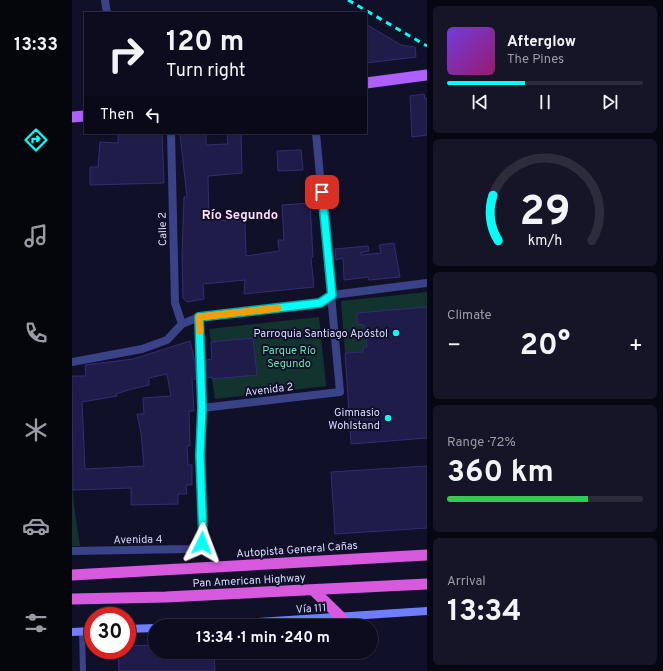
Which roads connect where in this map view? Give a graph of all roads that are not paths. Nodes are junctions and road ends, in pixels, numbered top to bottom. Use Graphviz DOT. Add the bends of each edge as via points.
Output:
graph roads {
  1 [pos="105,0"];
  2 [pos="107,12"];
  3 [pos="427,75"];
  4 [pos="367,83"];
  5 [pos="84,116"];
  6 [pos="72,118"];
  7 [pos="171,134"];
  8 [pos="316,134"];
  9 [pos="427,283"];
  10 [pos="332,295"];
  11 [pos="199,317"];
  12 [pos="182,324"];
  13 [pos="72,362"];
  14 [pos="202,408"];
  15 [pos="72,551"];
  16 [pos="427,555"];
  17 [pos="72,575"];
  18 [pos="427,584"];
  19 [pos="314,590"];
  20 [pos="72,599"];
  21 [pos="427,611"];
  22 [pos="341,617"];
  23 [pos="309,619"];
  24 [pos="148,628"];
  25 [pos="136,629"];
  26 [pos="82,631"];
  27 [pos="72,632"];
  28 [pos="83,671"];
  1 -- 2 [label="street"];
  3 -- 4 [label="main road"];
  5 -- 6 [label="main road"];
  7 -- 12 [label="street, Calle 2" via="175,303"];
  8 -- 10 [label="street"];
  9 -- 10 [label="street"];
  10 -- 11 [label="street" via="320,303"];
  10 -- 14 [label="street, Avenida 2" via="340,392"];
  11 -- 12 [label="street"];
  11 -- 14 [label="street"];
  12 -- 13 [label="street" via="167,340 142,349"];
  14 -- 15 [label="street, Avenida 4" via="202,543 189,549"];
  16 -- 17 [label="highway, Autopista General Cañas"];
  18 -- 19 [label="highway, Pan American Highway"];
  19 -- 20 [label="highway, Pan American Highway"];
  19 -- 22 [label="highway"];
  21 -- 22 [label="main road, Vía 111"];
  22 -- 23 [label="main road, Vía 111"];
  24 -- 25 [label="main road"];
  26 -- 27 [label="main road"];
  26 -- 28 [label="lane"];
}
